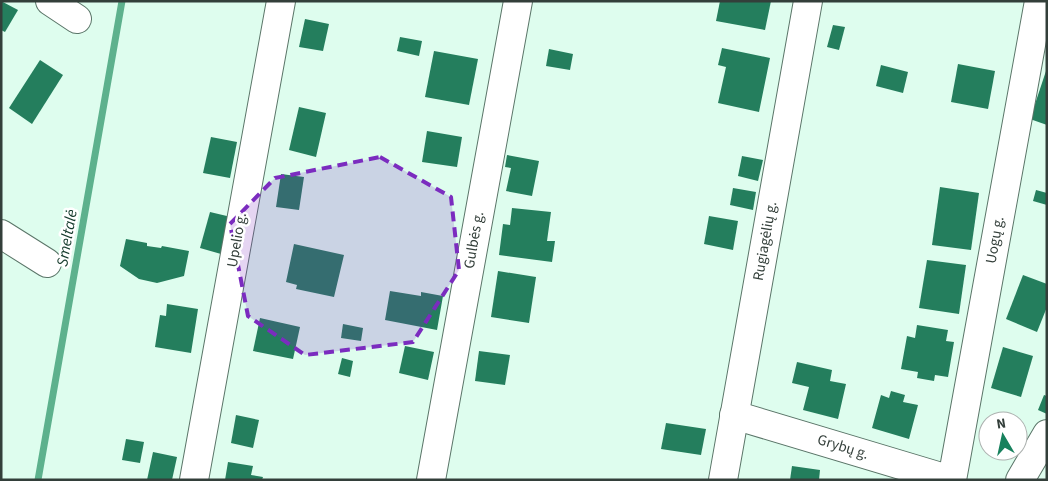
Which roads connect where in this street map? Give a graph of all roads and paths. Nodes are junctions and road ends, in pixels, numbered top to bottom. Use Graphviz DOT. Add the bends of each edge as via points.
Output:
graph roads {
  1 [pos="50,1"];
  2 [pos="281,1"];
  3 [pos="518,1"];
  4 [pos="808,1"];
  5 [pos="1039,1"];
  6 [pos="77,19"];
  7 [pos="1,234"];
  8 [pos="46,263"];
  9 [pos="734,414"];
  10 [pos="1047,434"];
  11 [pos="194,480"];
  12 [pos="431,480"];
  13 [pos="723,480"];
  14 [pos="951,480"];
  15 [pos="1020,480"];
  1 -- 6 [label="street"];
  2 -- 11 [label="street, Upelio g."];
  3 -- 12 [label="street, Gulbės g."];
  4 -- 9 [label="street, Rugiagėlių g."];
  5 -- 14 [label="street, Uogų g."];
  7 -- 8 [label="street"];
  9 -- 13 [label="street, Rugiagėlių g."];
  9 -- 14 [label="street, Grybų g."];
  10 -- 15 [label="street"];
}
